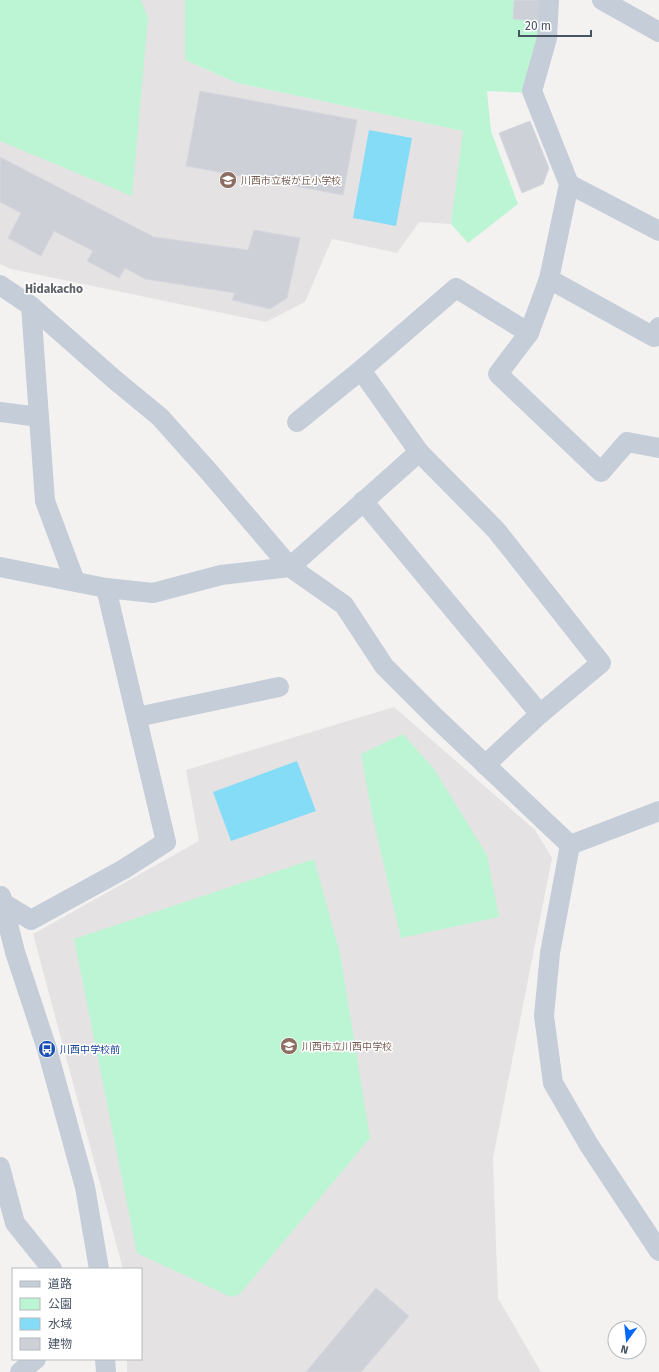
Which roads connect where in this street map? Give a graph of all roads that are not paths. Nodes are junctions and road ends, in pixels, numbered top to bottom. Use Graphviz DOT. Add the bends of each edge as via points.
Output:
graph roads {
  1 [pos="549,0"];
  2 [pos="602,0"];
  3 [pos="659,32"];
  4 [pos="569,184"];
  5 [pos="659,231"];
  6 [pos="549,279"];
  7 [pos="0,285"];
  8 [pos="31,306"];
  9 [pos="659,327"];
  10 [pos="529,333"];
  11 [pos="361,370"];
  12 [pos="0,412"];
  13 [pos="39,417"];
  14 [pos="297,422"];
  15 [pos="659,448"];
  16 [pos="419,452"];
  17 [pos="363,501"];
  18 [pos="290,567"];
  19 [pos="0,568"];
  20 [pos="75,581"];
  21 [pos="106,588"];
  22 [pos="279,687"];
  23 [pos="540,714"];
  24 [pos="137,717"];
  25 [pos="485,765"];
  26 [pos="659,811"];
  27 [pos="570,845"];
  28 [pos="1,898"];
  29 [pos="0,1168"];
  30 [pos="659,1251"];
  31 [pos="51,1268"];
  32 [pos="99,1268"];
  33 [pos="35,1360"];
  34 [pos="105,1360"];
  35 [pos="20,1372"];
  36 [pos="106,1372"];
  1 -- 4 [label="street" via="547,38 532,91"];
  2 -- 3 [label="street"];
  4 -- 5 [label="street"];
  4 -- 6 [label="street"];
  6 -- 9 [label="street" via="654,337"];
  6 -- 10 [label="street"];
  7 -- 8 [label="street"];
  8 -- 13 [label="street"];
  8 -- 18 [label="street" via="160,416"];
  10 -- 11 [label="street" via="456,288"];
  10 -- 15 [label="street" via="498,374 601,472 628,442"];
  11 -- 14 [label="street"];
  11 -- 16 [label="street"];
  12 -- 13 [label="street"];
  13 -- 20 [label="street" via="45,501"];
  16 -- 17 [label="street"];
  16 -- 23 [label="street" via="496,530 601,663"];
  17 -- 18 [label="street"];
  17 -- 23 [label="street"];
  18 -- 21 [label="street" via="221,575 153,594"];
  18 -- 25 [label="street" via="344,604 384,666"];
  19 -- 20 [label="street"];
  20 -- 21 [label="street"];
  21 -- 24 [label="street"];
  22 -- 24 [label="street"];
  23 -- 25 [label="street"];
  24 -- 28 [label="street" via="166,842 124,869 31,920"];
  25 -- 27 [label="street"];
  26 -- 27 [label="street"];
  27 -- 30 [label="street" via="550,953 544,1016 553,1083 589,1145"];
  28 -- 32 [label="street" via="15,952 47,1049 85,1187"];
  29 -- 31 [label="street" via="16,1223"];
  33 -- 35 [label="street"];
  34 -- 36 [label="street"];
}
